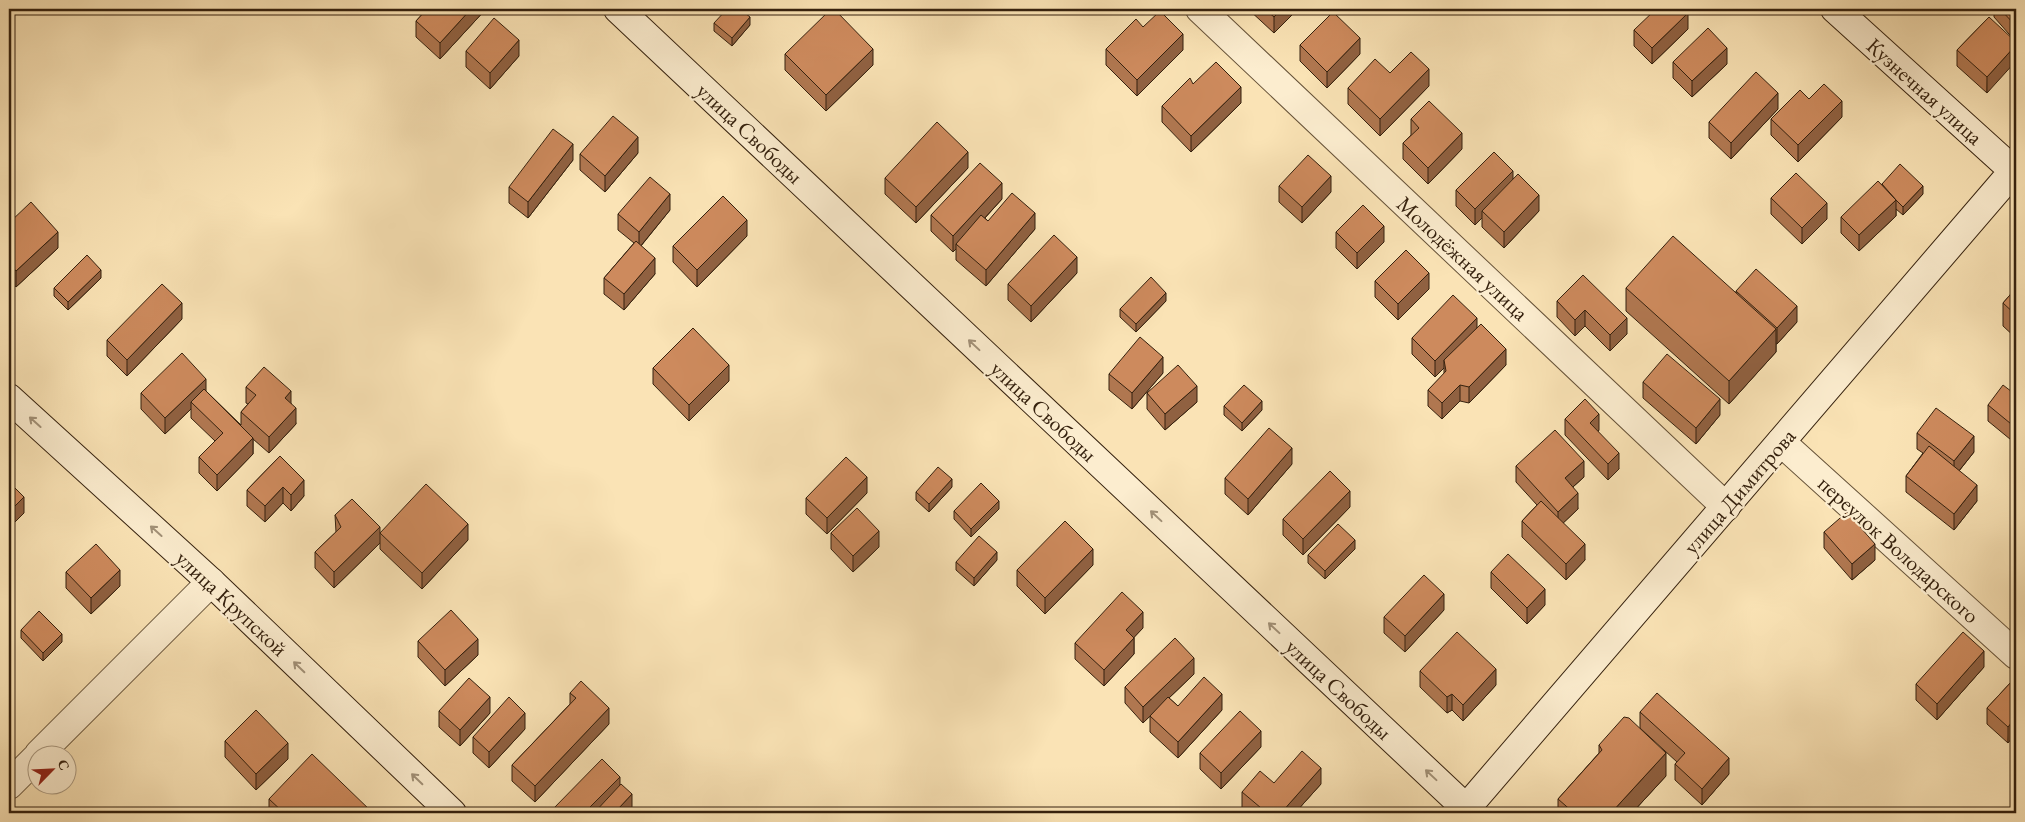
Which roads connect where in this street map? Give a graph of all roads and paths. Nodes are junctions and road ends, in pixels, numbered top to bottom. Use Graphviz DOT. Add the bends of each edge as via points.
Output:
graph roads {
  1 [pos="618,9"];
  2 [pos="1200,9"];
  3 [pos="1835,9"];
  4 [pos="2015,171"];
  5 [pos="9,398"];
  6 [pos="1781,442"];
  7 [pos="1726,507"];
  8 [pos="211,582"];
  9 [pos="2016,655"];
  10 [pos="49,744"];
  11 [pos="28,765"];
  12 [pos="9,785"];
  13 [pos="1466,812"];
  14 [pos="452,813"];
  13 -- 1 [label="street, улица Свободы, one-way"];
  2 -- 7 [label="street, Молодёжная улица"];
  3 -- 4 [label="street, Кузнечная улица"];
  4 -- 6 [label="street, улица Димитрова"];
  8 -- 5 [label="street, улица Крупской, one-way"];
  6 -- 7 [label="street, улица Димитрова"];
  6 -- 9 [label="street, переулок Володарского"];
  7 -- 13 [label="street, улица Димитрова"];
  8 -- 10 [label="street"];
  14 -- 8 [label="street, улица Крупской, one-way"];
  11 -- 12 [label="street"];
}
